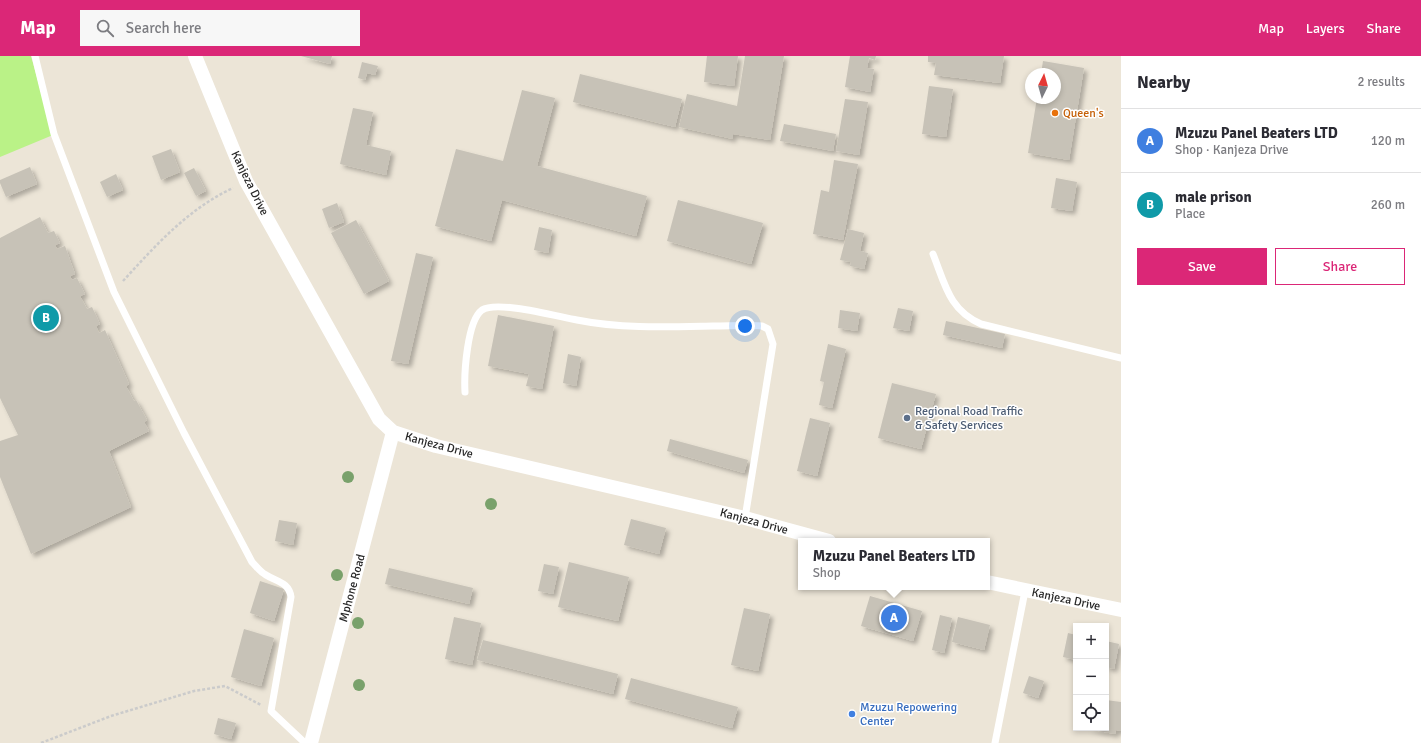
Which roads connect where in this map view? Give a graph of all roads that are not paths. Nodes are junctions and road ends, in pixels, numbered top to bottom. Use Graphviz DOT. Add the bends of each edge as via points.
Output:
graph roads {
  1 [pos="35,56"];
  2 [pos="196,56"];
  3 [pos="933,254"];
  4 [pos="1121,358"];
  5 [pos="465,392"];
  6 [pos="393,432"];
  7 [pos="745,518"];
  8 [pos="818,538"];
  9 [pos="990,583"];
  10 [pos="1025,591"];
  11 [pos="1121,610"];
  12 [pos="306,743"];
  13 [pos="311,743"];
  14 [pos="995,743"];
  1 -- 12 [label="lane" via="54,134 114,292 252,562 259,570 285,584 290,590 291,597 271,711"];
  2 -- 6 [label="street, Kanjeza Drive" via="246,182 379,419"];
  3 -- 4 [label="lane" via="953,301 963,314 972,320"];
  5 -- 7 [label="lane" via="465,363 470,332 477,316 487,308 529,310 578,320 641,327 762,326 768,329 772,344"];
  6 -- 7 [label="street, Kanjeza Drive" via="436,446"];
  6 -- 13 [label="street, Mphone Road"];
  7 -- 8 [label="street, Kanjeza Drive"];
  9 -- 10 [label="street, Kanjeza Drive"];
  10 -- 11 [label="street, Kanjeza Drive"];
  10 -- 14 [label="lane"];
}
